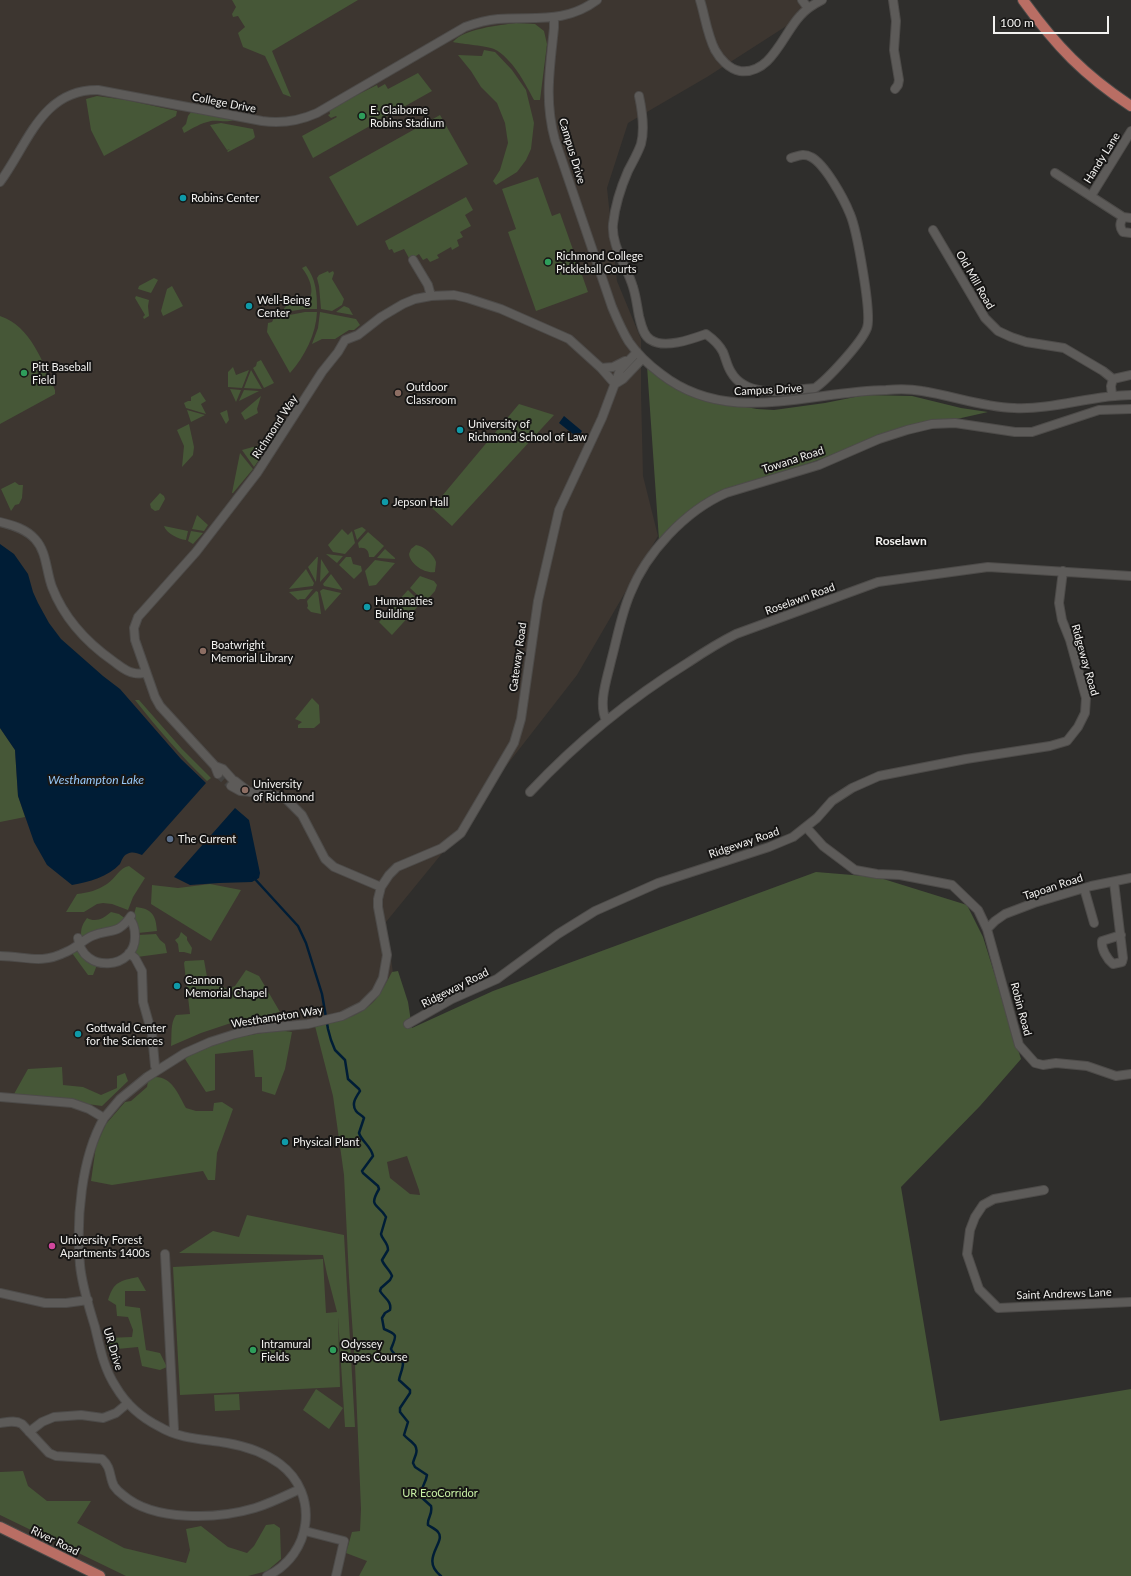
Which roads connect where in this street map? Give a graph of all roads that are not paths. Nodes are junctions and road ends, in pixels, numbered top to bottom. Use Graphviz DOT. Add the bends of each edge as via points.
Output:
graph roads {
  1 [pos="597,0"];
  2 [pos="700,0"];
  3 [pos="802,0"];
  4 [pos="822,0"];
  5 [pos="893,0"];
  6 [pos="1023,0"];
  7 [pos="808,8"];
  8 [pos="554,18"];
  9 [pos="895,89"];
  10 [pos="639,96"];
  11 [pos="1131,106"];
  12 [pos="1131,131"];
  13 [pos="791,158"];
  14 [pos="1055,173"];
  15 [pos="0,182"];
  16 [pos="1091,196"];
  17 [pos="1127,218"];
  18 [pos="933,230"];
  19 [pos="1131,233"];
  20 [pos="413,260"];
  21 [pos="431,296"];
  22 [pos="637,352"];
  23 [pos="629,359"];
  24 [pos="642,359"];
  25 [pos="601,368"];
  26 [pos="1131,375"];
  27 [pos="1113,379"];
  28 [pos="615,384"];
  29 [pos="815,388"];
  30 [pos="1112,395"];
  31 [pos="1131,395"];
  32 [pos="1096,397"];
  33 [pos="808,398"];
  34 [pos="1131,409"];
  35 [pos="1099,410"];
  36 [pos="0,522"];
  37 [pos="1063,571"];
  38 [pos="1131,576"];
  39 [pos="146,673"];
  40 [pos="606,720"];
  41 [pos="530,792"];
  42 [pos="806,827"];
  43 [pos="1131,878"];
  44 [pos="1114,882"];
  45 [pos="381,887"];
  46 [pos="1084,888"];
  47 [pos="1094,923"];
  48 [pos="987,929"];
  49 [pos="1121,935"];
  50 [pos="79,941"];
  51 [pos="129,952"];
  52 [pos="0,956"];
  53 [pos="408,1024"];
  54 [pos="156,1066"];
  55 [pos="1131,1074"];
  56 [pos="0,1097"];
  57 [pos="104,1118"];
  58 [pos="1044,1190"];
  59 [pos="165,1254"];
  60 [pos="0,1293"];
  61 [pos="88,1300"];
  62 [pos="1131,1302"];
  63 [pos="128,1403"];
  64 [pos="0,1423"];
  65 [pos="174,1429"];
  66 [pos="29,1432"];
  67 [pos="300,1488"];
  68 [pos="0,1527"];
  69 [pos="304,1531"];
  70 [pos="100,1576"];
  71 [pos="267,1576"];
  72 [pos="336,1576"];
  1 -- 8 [label="street, College Drive" via="584,8"];
  2 -- 7 [label="street" via="715,50 729,66 742,71 750,71 768,60 794,22"];
  3 -- 7 [label="street"];
  4 -- 7 [label="street"];
  5 -- 9 [label="street" via="896,21 894,50 899,80"];
  6 -- 11 [label="main road" via="1072,60 1103,87"];
  8 -- 15 [label="street, College Drive" via="495,19 465,27 317,113 295,121 262,121 98,90 73,93 60,100 43,115"];
  8 -- 22 [label="street, Campus Drive" via="548,95 553,133 612,307"];
  10 -- 29 [label="street" via="642,110 641,144 620,192 613,231 616,245 634,288 644,333 650,340 666,344 706,334 722,351 735,378 747,387 770,391"];
  12 -- 16 [label="street, Handy Lane"];
  13 -- 29 [label="street" via="807,155 824,167 848,210 856,234 868,306 868,324 860,340"];
  14 -- 16 [label="street, Handy Lane"];
  16 -- 17 [label="street, Handy Lane"];
  17 -- 19 [label="street, Handy Lane" via="1121,221 1121,229 1123,232"];
  18 -- 27 [label="street, Old Mill Road" via="985,318 998,331 1026,342 1064,348"];
  20 -- 21 [label="street" via="428,285"];
  21 -- 25 [label="street, Richmond Way" via="454,295 501,309 569,339"];
  21 -- 39 [label="street, Richmond Way" via="403,304 358,335 345,340 257,474 196,552 138,617 134,634"];
  22 -- 23 [label="street, Gateway Road"];
  22 -- 24 [label="street, Campus Drive"];
  23 -- 25 [label="street, Gateway Road" via="613,367"];
  23 -- 28 [label="street, Gateway Road" via="620,370"];
  24 -- 28 [label="street, Gateway Road"];
  24 -- 33 [label="street, Campus Drive" via="675,384 710,399 740,404"];
  25 -- 28 [label="street, Richmond Way"];
  26 -- 27 [label="street"];
  27 -- 30 [label="street"];
  28 -- 45 [label="street, Gateway Road" via="559,510 538,600 521,719 514,743 461,833 442,848 397,867 388,875"];
  29 -- 33 [label="street"];
  30 -- 31 [label="street"];
  30 -- 32 [label="street"];
  32 -- 33 [label="street, Campus Drive" via="1042,407 1016,408 984,406 942,395 907,390"];
  32 -- 35 [label="street"];
  34 -- 35 [label="street, Towana Road"];
  35 -- 40 [label="street, Towana Road" via="1032,432 955,423 932,424 879,439 819,465 712,498 662,542 634,583 608,673 602,707"];
  36 -- 39 [label="street" via="24,530 38,543 60,604 81,634 104,655 126,670"];
  37 -- 38 [label="street, Roselawn Road"];
  37 -- 40 [label="street, Roselawn Road" via="988,567 878,582 736,634 666,676"];
  37 -- 42 [label="street, Ridgeway Road" via="1059,603 1062,620 1086,698 1085,714 1067,741 879,776 852,788 832,801"];
  39 -- 45 [label="street, Richmond Way" via="160,706 240,791 267,793 286,799 302,815 325,859 334,866"];
  40 -- 41 [label="street, Roselawn Road"];
  42 -- 48 [label="street, Robin Road" via="823,846 855,870 900,875 952,886 978,910"];
  42 -- 53 [label="street, Ridgeway Road" via="793,837 769,847 658,883 595,911 558,934 497,979 452,999"];
  43 -- 44 [label="street, Tapoan Road"];
  44 -- 46 [label="street, Tapoan Road"];
  44 -- 49 [label="street"];
  45 -- 57 [label="street, Westhampton Way" via="378,907 387,956 383,978 376,992 368,1000 350,1013 333,1018 246,1031 198,1046 147,1077 120,1099"];
  46 -- 47 [label="street"];
  46 -- 48 [label="street, Tapoan Road" via="1005,914"];
  48 -- 55 [label="street, Robin Road" via="1019,1045 1035,1063 1087,1066 1116,1076"];
  50 -- 51 [label="street" via="87,957 99,963 116,962"];
  50 -- 51 [label="street" via="120,929 130,917 136,938"];
  50 -- 52 [label="street" via="60,955 46,959 28,960"];
  51 -- 54 [label="street" via="142,971 143,1002 152,1034"];
  56 -- 57 [label="street" via="72,1103"];
  57 -- 61 [label="street, UR Drive" via="90,1148 81,1198 80,1265"];
  58 -- 62 [label="street, Saint Andrews Lane" via="994,1199 983,1205 975,1217 970,1230 967,1254 979,1289 998,1308"];
  59 -- 65 [label="street"];
  60 -- 61 [label="street" via="45,1303"];
  61 -- 63 [label="street, UR Drive" via="106,1368 116,1388"];
  63 -- 66 [label="street" via="116,1413 103,1418 81,1416 47,1419"];
  63 -- 67 [label="street, UR Drive" via="154,1424 174,1434 236,1445 270,1458 287,1470"];
  64 -- 66 [label="street" via="19,1422"];
  66 -- 67 [label="street" via="45,1450 56,1456 102,1459 108,1466 114,1486 123,1495 157,1513 232,1513 271,1503"];
  67 -- 69 [label="street, UR Drive" via="306,1505"];
  68 -- 70 [label="main road, River Road"];
  69 -- 71 [label="street, UR Drive" via="298,1547 288,1562"];
  69 -- 72 [label="street" via="344,1541"];
}
